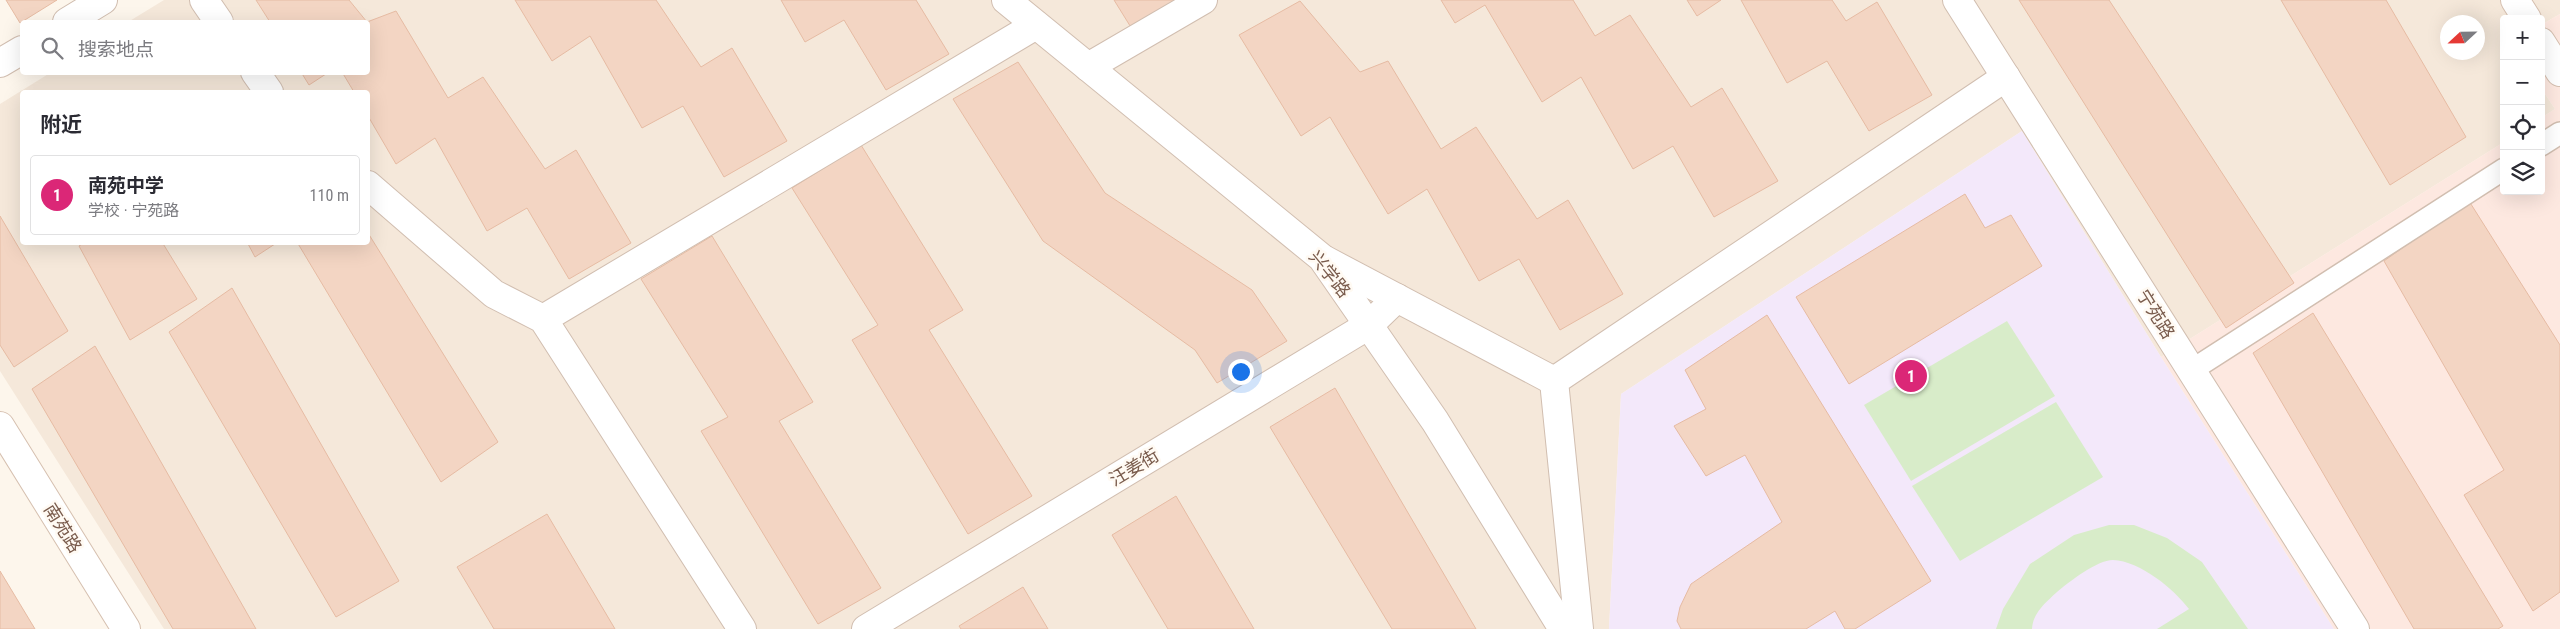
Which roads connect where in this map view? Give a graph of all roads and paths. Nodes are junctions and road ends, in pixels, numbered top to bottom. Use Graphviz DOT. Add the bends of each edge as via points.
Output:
graph roads {
  1 [pos="103,0"];
  2 [pos="204,0"];
  3 [pos="1006,0"];
  4 [pos="1203,0"];
  5 [pos="1957,0"];
  6 [pos="2515,0"];
  7 [pos="2524,15"];
  8 [pos="70,20"];
  9 [pos="219,20"];
  10 [pos="1036,25"];
  11 [pos="2545,48"];
  12 [pos="20,51"];
  13 [pos="0,63"];
  14 [pos="1088,67"];
  15 [pos="2560,72"];
  16 [pos="257,75"];
  17 [pos="2006,77"];
  18 [pos="268,90"];
  19 [pos="2560,133"];
  20 [pos="2545,142"];
  21 [pos="2500,172"];
  22 [pos="370,187"];
  23 [pos="1322,258"];
  24 [pos="1397,298"];
  25 [pos="543,319"];
  26 [pos="1369,325"];
  27 [pos="2192,370"];
  28 [pos="1554,381"];
  29 [pos="0,426"];
  30 [pos="126,629"];
  31 [pos="742,629"];
  32 [pos="866,629"];
  33 [pos="1563,629"];
  34 [pos="1579,629"];
  35 [pos="2355,629"];
  1 -- 8 [label="street"];
  2 -- 9 [label="street"];
  3 -- 10 [label="street, 兴学路"];
  4 -- 14 [label="street"];
  5 -- 17 [label="street, 宁苑路"];
  6 -- 7 [label="street"];
  10 -- 14 [label="street, 兴学路"];
  10 -- 25 [label="street"];
  11 -- 15 [label="street"];
  12 -- 13 [label="street"];
  14 -- 23 [label="street, 兴学路"];
  16 -- 18 [label="street"];
  17 -- 27 [label="street, 宁苑路"];
  17 -- 28 [label="street"];
  19 -- 20 [label="lane"];
  21 -- 27 [label="lane"];
  22 -- 25 [label="street" via="494,294"];
  23 -- 24 [label="street"];
  23 -- 26 [label="street, 兴学路"];
  24 -- 26 [label="street, 汪姜街"];
  24 -- 28 [label="street"];
  25 -- 31 [label="street"];
  26 -- 32 [label="street, 汪姜街"];
  26 -- 33 [label="street, 兴学路" via="1435,421"];
  27 -- 35 [label="street, 宁苑路"];
  28 -- 34 [label="street"];
  29 -- 30 [label="street, 南苑路"];
}
